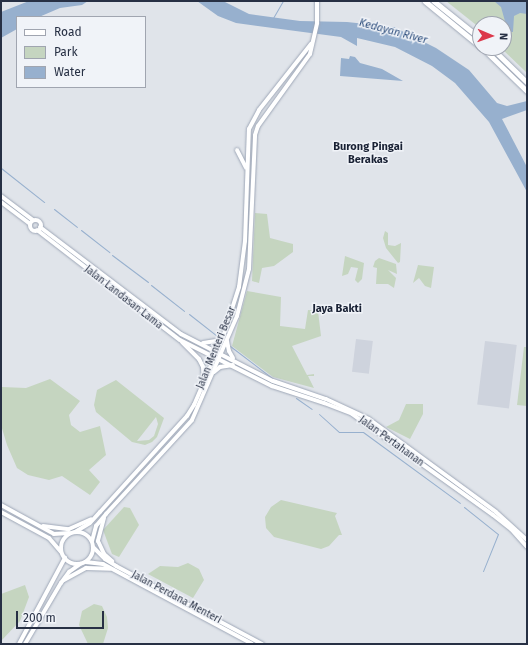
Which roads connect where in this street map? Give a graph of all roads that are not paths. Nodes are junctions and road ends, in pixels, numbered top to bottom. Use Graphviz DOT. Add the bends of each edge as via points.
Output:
graph roads {
  1 [pos="317,1"];
  2 [pos="421,1"];
  3 [pos="425,1"];
  4 [pos="434,1"];
  5 [pos="435,10"];
  6 [pos="472,32"];
  7 [pos="472,40"];
  8 [pos="313,42"];
  9 [pos="491,56"];
  10 [pos="500,56"];
  11 [pos="527,82"];
  12 [pos="526,90"];
  13 [pos="253,144"];
  14 [pos="237,150"];
  15 [pos="247,154"];
  16 [pos="246,168"];
  17 [pos="1,197"];
  18 [pos="1,202"];
  19 [pos="6,206"];
  20 [pos="31,222"];
  21 [pos="39,229"];
  22 [pos="98,272"];
  23 [pos="111,289"];
  24 [pos="161,320"];
  25 [pos="158,325"];
  26 [pos="180,340"];
  27 [pos="225,340"];
  28 [pos="199,342"];
  29 [pos="219,352"];
  30 [pos="217,357"];
  31 [pos="234,359"];
  32 [pos="233,365"];
  33 [pos="213,373"];
  34 [pos="204,382"];
  35 [pos="192,420"];
  36 [pos="172,433"];
  37 [pos="150,466"];
  38 [pos="134,475"];
  39 [pos="1,505"];
  40 [pos="1,512"];
  41 [pos="100,512"];
  42 [pos="106,514"];
  43 [pos="38,525"];
  44 [pos="76,532"];
  45 [pos="70,533"];
  46 [pos="527,540"];
  47 [pos="92,542"];
  48 [pos="93,547"];
  49 [pos="527,547"];
  50 [pos="64,556"];
  51 [pos="86,562"];
  52 [pos="80,564"];
  53 [pos="115,568"];
  54 [pos="60,583"];
  55 [pos="40,608"];
  56 [pos="45,610"];
  57 [pos="19,644"];
  58 [pos="25,644"];
  59 [pos="252,644"];
  60 [pos="262,644"];
  1 -- 8 [label="main road, Jalan Menteri Besar" via="318,15"];
  2 -- 5 [label="highway"];
  3 -- 5 [label="highway"];
  4 -- 6 [label="highway"];
  5 -- 7 [label="highway"];
  8 -- 13 [label="main road, Jalan Menteri Besar" via="303,64 258,126"];
  8 -- 15 [label="main road, Jalan Menteri Besar" via="259,110 249,129"];
  9 -- 12 [label="highway"];
  10 -- 11 [label="highway"];
  13 -- 15 [label="main road"];
  13 -- 27 [label="main road, Jalan Menteri Besar" via="248,269 237,316"];
  14 -- 16 [label="main road"];
  15 -- 16 [label="main road, Jalan Menteri Besar"];
  16 -- 27 [label="main road, Jalan Menteri Besar" via="242,268"];
  17 -- 19 [label="main road"];
  17 -- 20 [label="main road"];
  18 -- 19 [label="main road"];
  19 -- 20 [label="main road"];
  20 -- 21 [label="main road" via="39,222"];
  20 -- 21 [label="main road" via="31,229"];
  21 -- 22 [label="main road, Jalan Landasan Lama"];
  21 -- 23 [label="main road, Jalan Landasan Lama"];
  22 -- 23 [label="main road"];
  22 -- 24 [label="main road, Jalan Landasan Lama"];
  23 -- 25 [label="main road, Jalan Landasan Lama"];
  24 -- 25 [label="main road"];
  24 -- 28 [label="main road, Jalan Landasan Lama"];
  25 -- 26 [label="main road, Jalan Landasan Lama"];
  26 -- 30 [label="main road, Jalan Landasan Lama"];
  26 -- 34 [label="main road" via="199,359 203,367"];
  27 -- 28 [label="main road" via="210,344"];
  27 -- 29 [label="main road, Jalan Menteri Besar"];
  27 -- 31 [label="main road"];
  28 -- 29 [label="main road, Jalan Landasan Lama"];
  29 -- 30 [label="main road, Jalan Menteri Besar"];
  29 -- 31 [label="main road, Jalan Pertahanan"];
  30 -- 32 [label="main road, Jalan Pertahanan"];
  30 -- 33 [label="main road, Jalan Menteri Besar"];
  30 -- 34 [label="main road, Jalan Menteri Besar"];
  31 -- 46 [label="main road, Jalan Pertahanan" via="272,381 326,398 369,419 496,512"];
  32 -- 33 [label="main road" via="220,367"];
  32 -- 49 [label="main road, Jalan Pertahanan" via="272,386 352,414 493,515 511,529"];
  33 -- 35 [label="main road, Jalan Menteri Besar"];
  34 -- 36 [label="main road, Jalan Menteri Besar" via="187,416"];
  35 -- 36 [label="main road"];
  35 -- 37 [label="main road, Jalan Menteri Besar"];
  36 -- 38 [label="main road, Jalan Menteri Besar"];
  37 -- 38 [label="main road" via="138,477"];
  37 -- 42 [label="main road, Jalan Menteri Besar"];
  38 -- 41 [label="main road, Jalan Menteri Besar"];
  39 -- 43 [label="main road"];
  40 -- 50 [label="main road" via="49,538"];
  41 -- 43 [label="main road" via="84,524 69,529"];
  41 -- 44 [label="main road, Jalan Menteri Besar" via="90,523"];
  42 -- 47 [label="main road, Jalan Menteri Besar" via="96,526"];
  42 -- 53 [label="main road" via="98,541"];
  43 -- 45 [label="main road" via="54,534"];
  44 -- 45 [label="main road"];
  44 -- 47 [label="main road" via="86,534"];
  45 -- 50 [label="main road" via="62,543"];
  47 -- 48 [label="main road"];
  48 -- 51 [label="main road" via="92,555"];
  48 -- 53 [label="main road, Jalan Perdana Menteri"];
  50 -- 52 [label="main road" via="71,563"];
  50 -- 55 [label="main road"];
  51 -- 52 [label="main road"];
  51 -- 53 [label="main road, Jalan Perdana Menteri"];
  52 -- 54 [label="main road"];
  53 -- 54 [label="main road" via="86,568"];
  53 -- 59 [label="main road, Jalan Perdana Menteri"];
  53 -- 60 [label="main road, Jalan Perdana Menteri"];
  54 -- 56 [label="main road"];
  55 -- 56 [label="main road"];
  55 -- 57 [label="main road"];
  56 -- 58 [label="main road"];
}
